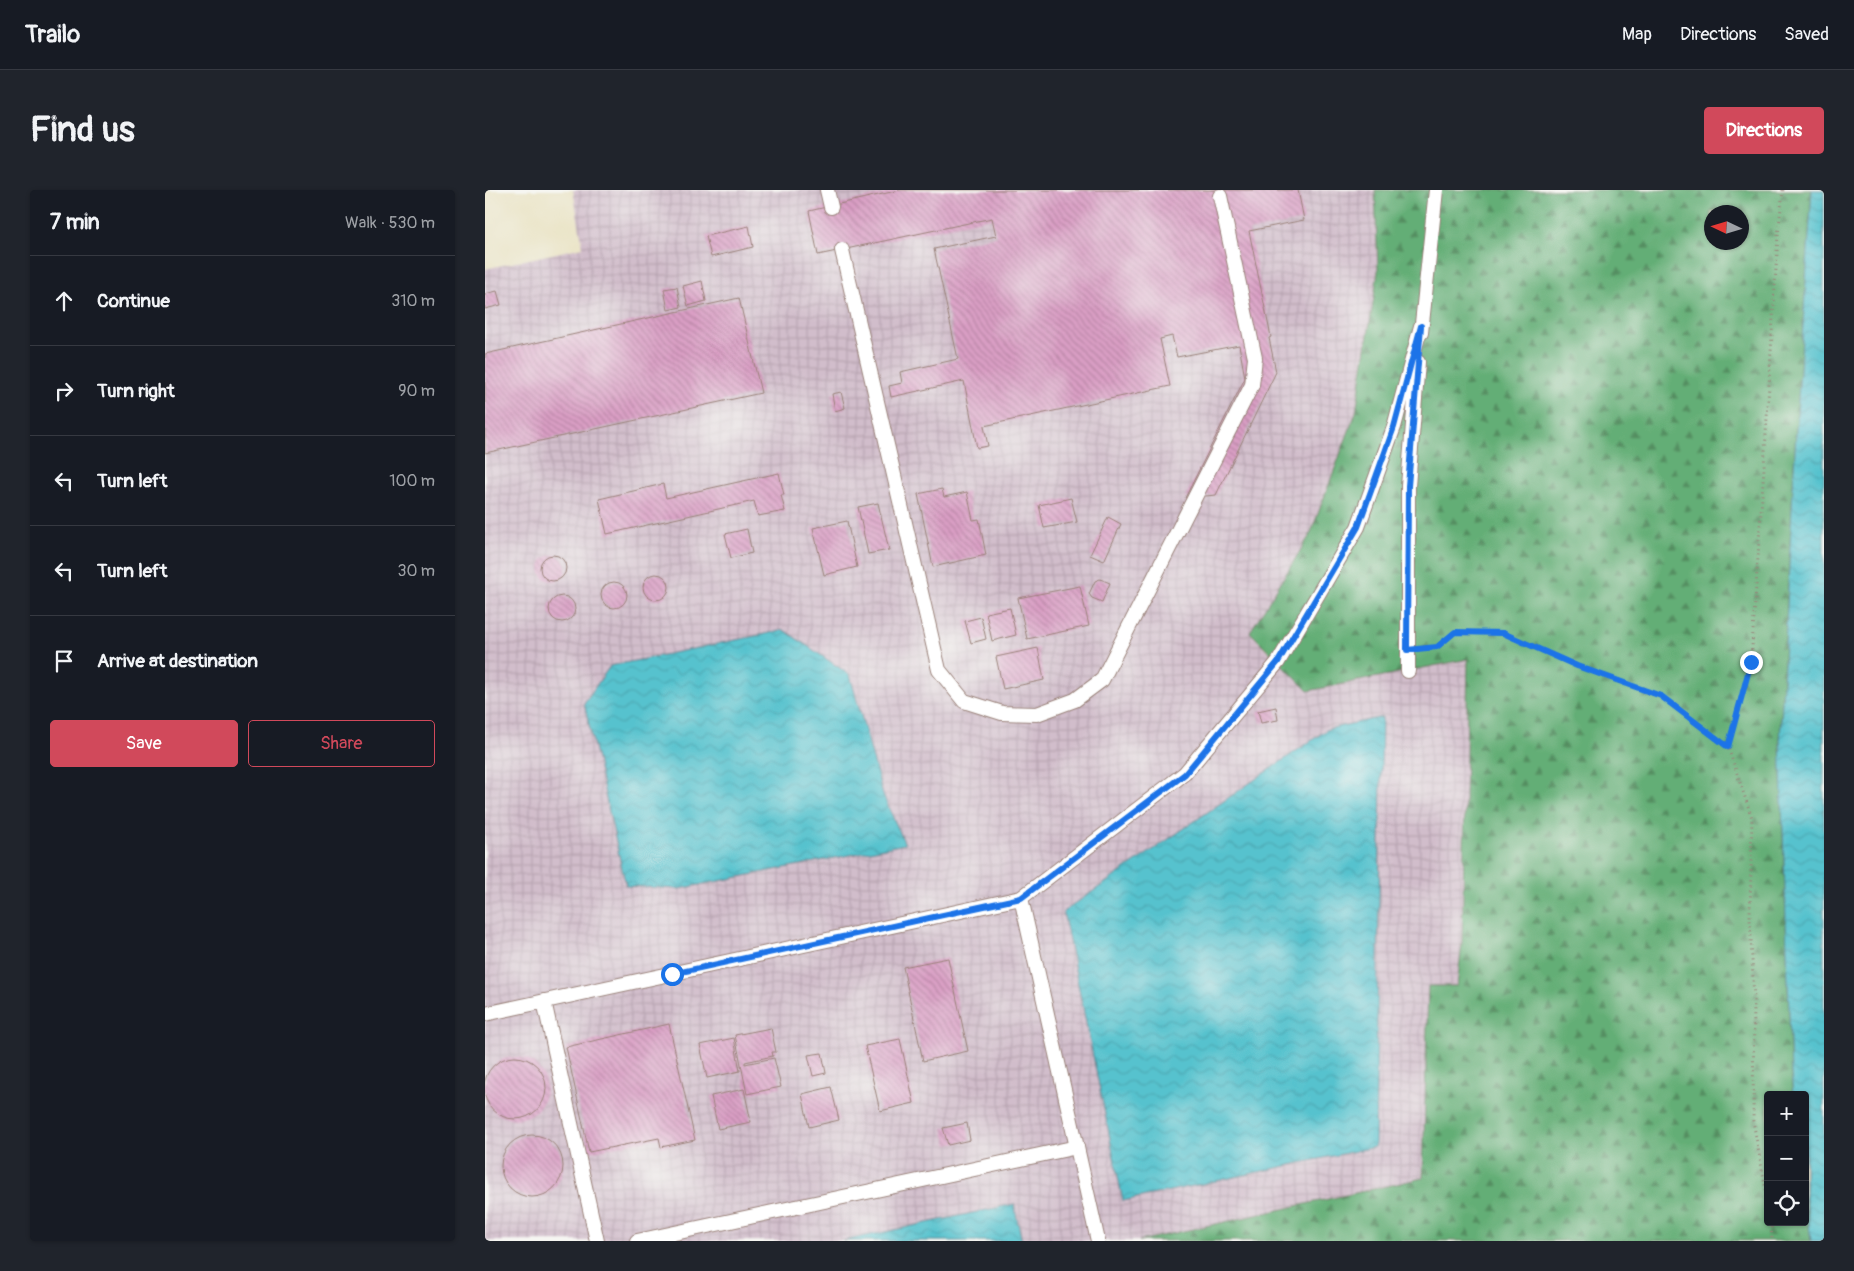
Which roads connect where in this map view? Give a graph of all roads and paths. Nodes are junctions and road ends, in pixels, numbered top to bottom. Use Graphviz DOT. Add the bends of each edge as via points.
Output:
graph roads {
  1 [pos="827,190"];
  2 [pos="1436,190"];
  3 [pos="1783,190"];
  4 [pos="1220,196"];
  5 [pos="831,207"];
  6 [pos="842,250"];
  7 [pos="1421,326"];
  8 [pos="1407,650"];
  9 [pos="1408,671"];
  10 [pos="1728,747"];
  11 [pos="1021,898"];
  12 [pos="544,1001"];
  13 [pos="485,1014"];
  14 [pos="1077,1147"];
  15 [pos="1764,1181"];
  16 [pos="1771,1226"];
  17 [pos="597,1241"];
  18 [pos="637,1241"];
  19 [pos="1098,1241"];
  20 [pos="1772,1241"];
  1 -- 5 [label="lane"];
  2 -- 7 [label="lane"];
  3 -- 10 [label="path" via="1777,235 1751,662"];
  4 -- 6 [label="lane" via="1255,358 1252,385 1102,680 1075,700 1037,714 1002,714 964,701 939,670"];
  7 -- 8 [label="lane" via="1408,486"];
  7 -- 11 [label="lane" via="1394,427 1358,527 1278,662 1185,774"];
  8 -- 9 [label="lane"];
  8 -- 10 [label="path" via="1437,647 1455,632 1503,633 1577,666 1661,696"];
  10 -- 15 [label="path" via="1752,818 1753,1121"];
  11 -- 12 [label="lane"];
  11 -- 14 [label="lane"];
  12 -- 13 [label="lane"];
  12 -- 17 [label="lane"];
  14 -- 18 [label="lane"];
  14 -- 19 [label="lane"];
  16 -- 20 [label="path"];
}
